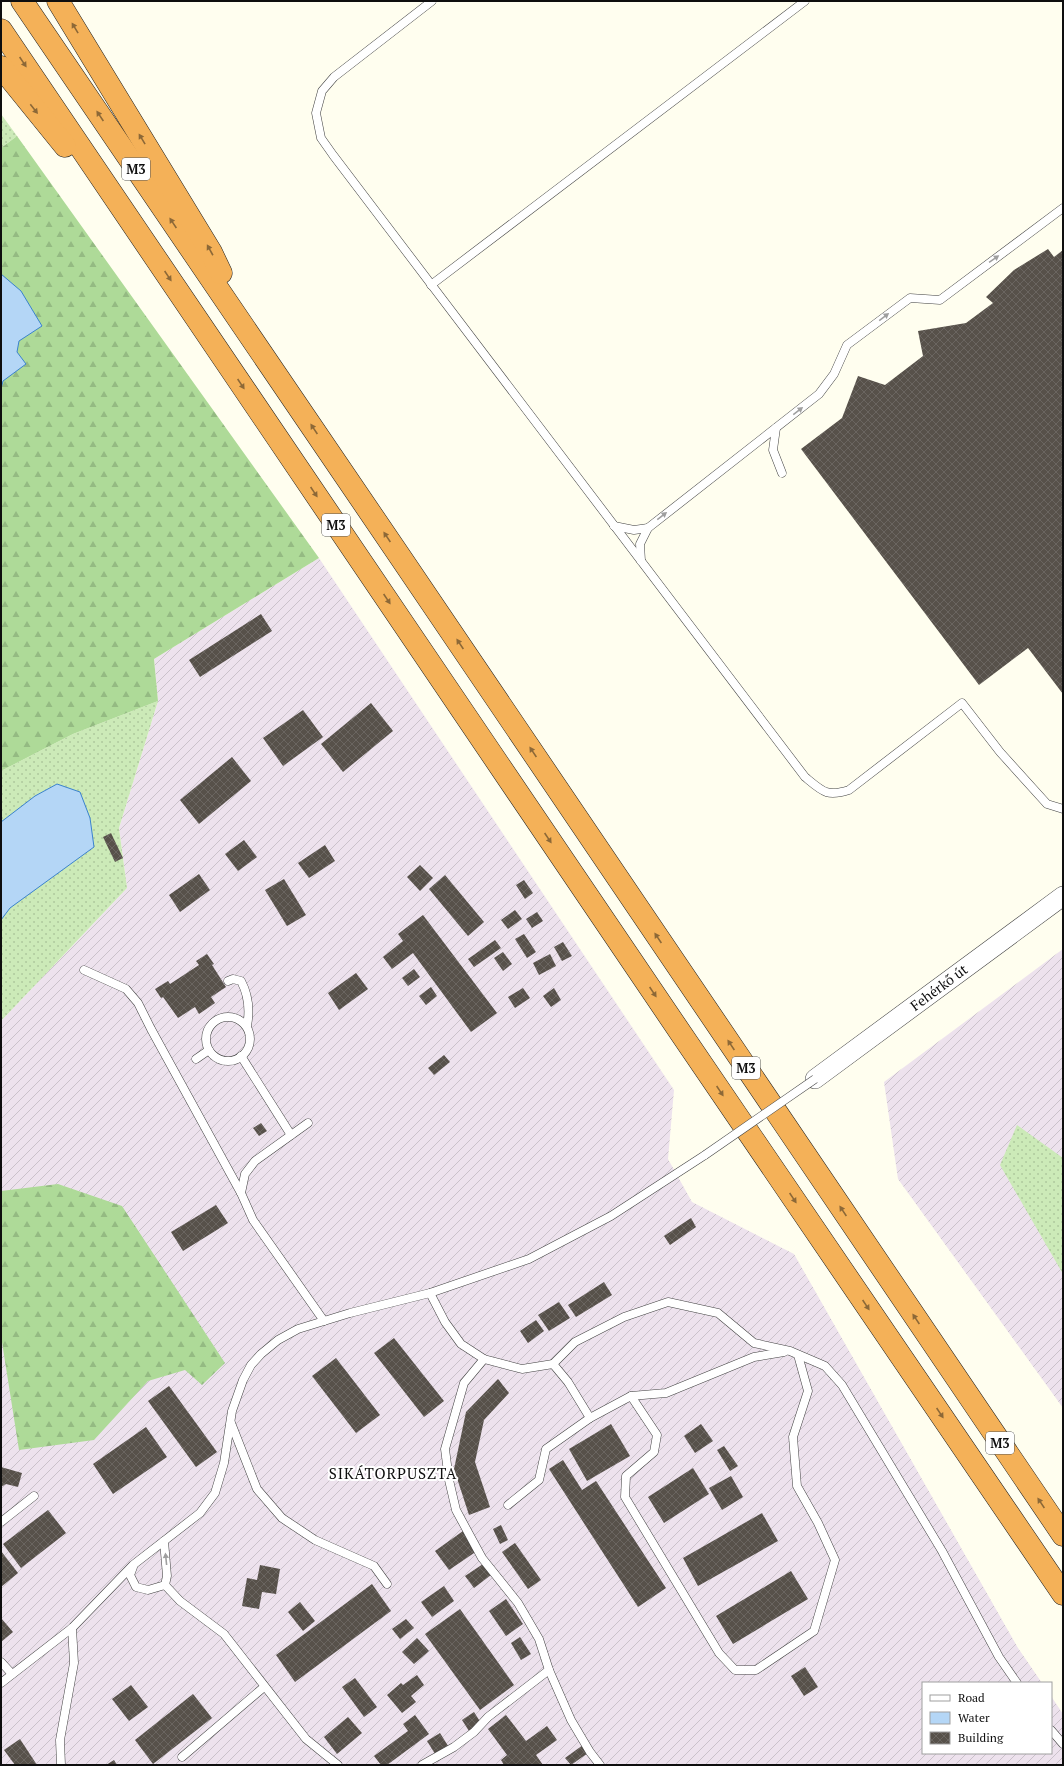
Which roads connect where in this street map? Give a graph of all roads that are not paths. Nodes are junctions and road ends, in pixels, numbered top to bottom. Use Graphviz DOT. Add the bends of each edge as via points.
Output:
graph roads {
  1 [pos="22,1"];
  2 [pos="58,1"];
  3 [pos="432,1"];
  4 [pos="805,1"];
  5 [pos="1,30"];
  6 [pos="1,67"];
  7 [pos="1063,208"];
  8 [pos="146,244"];
  9 [pos="431,285"];
  10 [pos="250,336"];
  11 [pos="776,428"];
  12 [pos="782,473"];
  13 [pos="614,526"];
  14 [pos="648,528"];
  15 [pos="641,562"];
  16 [pos="1063,809"];
  17 [pos="1063,896"];
  18 [pos="84,970"];
  19 [pos="228,981"];
  20 [pos="247,1026"];
  21 [pos="209,1050"];
  22 [pos="241,1056"];
  23 [pos="196,1059"];
  24 [pos="815,1079"];
  25 [pos="308,1123"];
  26 [pos="291,1135"];
  27 [pos="242,1193"];
  28 [pos="430,1293"];
  29 [pos="324,1321"];
  30 [pos="790,1351"];
  31 [pos="798,1355"];
  32 [pos="484,1359"];
  33 [pos="553,1364"];
  34 [pos="631,1396"];
  35 [pos="590,1418"];
  36 [pos="230,1422"];
  37 [pos="34,1496"];
  38 [pos="508,1505"];
  39 [pos="1,1522"];
  40 [pos="1063,1535"];
  41 [pos="164,1541"];
  42 [pos="133,1565"];
  43 [pos="387,1584"];
  44 [pos="165,1585"];
  45 [pos="1063,1594"];
  46 [pos="72,1628"];
  47 [pos="1,1662"];
  48 [pos="549,1670"];
  49 [pos="12,1674"];
  50 [pos="1016,1682"];
  51 [pos="1,1683"];
  52 [pos="264,1688"];
  53 [pos="1052,1731"];
  54 [pos="1063,1744"];
  55 [pos="182,1757"];
  56 [pos="61,1765"];
  57 [pos="338,1765"];
  58 [pos="422,1765"];
  59 [pos="600,1765"];
  10 -- 1 [label="highway, M3, one-way"];
  10 -- 2 [label="highway, one-way" via="211,252"];
  3 -- 9 [label="lane" via="334,77 322,91 316,113 321,138 332,155"];
  4 -- 9 [label="lane"];
  5 -- 8 [label="highway, M3, one-way"];
  6 -- 8 [label="highway, one-way"];
  11 -- 7 [label="lane, one-way" via="819,394 834,374 847,345 910,298 940,300"];
  8 -- 45 [label="highway, M3, one-way"];
  9 -- 13 [label="lane"];
  40 -- 10 [label="highway, M3, one-way"];
  11 -- 12 [label="lane" via="773,450"];
  14 -- 11 [label="lane, one-way"];
  13 -- 14 [label="lane" via="634,530"];
  13 -- 15 [label="lane"];
  14 -- 15 [label="lane" via="640,544"];
  15 -- 16 [label="lane" via="805,777 819,789 834,794 849,790 962,703 1000,752 1047,804"];
  17 -- 24 [label="street, Fehérkő út"];
  18 -- 27 [label="lane" via="126,989 138,1002"];
  19 -- 20 [label="lane" via="241,981 247,991 250,1012"];
  20 -- 21 [label="lane" via="237,1018 225,1016 213,1021 206,1032 206,1045"];
  20 -- 22 [label="lane" via="250,1039 247,1051"];
  21 -- 22 [label="lane" via="213,1056 224,1061"];
  21 -- 23 [label="lane"];
  22 -- 26 [label="lane"];
  24 -- 28 [label="lane, bridge" via="611,1216 550,1248 504,1268"];
  25 -- 26 [label="lane"];
  26 -- 27 [label="lane" via="255,1161 245,1174"];
  27 -- 29 [label="lane" via="253,1220"];
  28 -- 29 [label="lane"];
  28 -- 32 [label="lane" via="445,1322 461,1344"];
  29 -- 36 [label="lane" via="298,1329 278,1340 261,1354 243,1380"];
  30 -- 31 [label="lane"];
  30 -- 33 [label="lane" via="754,1343 718,1313 668,1302 624,1317 575,1342"];
  30 -- 34 [label="lane" via="754,1357 666,1393"];
  31 -- 34 [label="lane" via="808,1391 793,1436 797,1486 835,1560 814,1631 756,1670 735,1670 719,1653 626,1497 626,1476 654,1452 657,1434"];
  31 -- 50 [label="lane" via="825,1366 842,1385 942,1551 999,1657"];
  32 -- 33 [label="lane" via="522,1369"];
  32 -- 48 [label="lane" via="464,1383 452,1423 445,1449 449,1480 456,1510 482,1558 518,1603 539,1639"];
  33 -- 35 [label="lane" via="568,1382"];
  34 -- 35 [label="lane"];
  35 -- 38 [label="lane" via="546,1449 539,1480"];
  36 -- 41 [label="lane" via="224,1463 215,1493 200,1514"];
  36 -- 43 [label="lane" via="257,1488 282,1518 315,1540 374,1566"];
  37 -- 39 [label="lane"];
  41 -- 42 [label="lane"];
  44 -- 41 [label="lane, one-way" via="167,1576"];
  42 -- 44 [label="lane" via="130,1576 136,1587 148,1590"];
  42 -- 46 [label="lane"];
  44 -- 52 [label="lane" via="180,1601 224,1634"];
  46 -- 49 [label="lane"];
  46 -- 56 [label="lane" via="74,1662 60,1740"];
  47 -- 49 [label="lane"];
  48 -- 58 [label="lane" via="488,1717 454,1748"];
  48 -- 59 [label="lane" via="571,1720"];
  49 -- 51 [label="lane"];
  52 -- 55 [label="lane"];
  52 -- 57 [label="lane" via="306,1738"];
  53 -- 54 [label="lane"];
}
